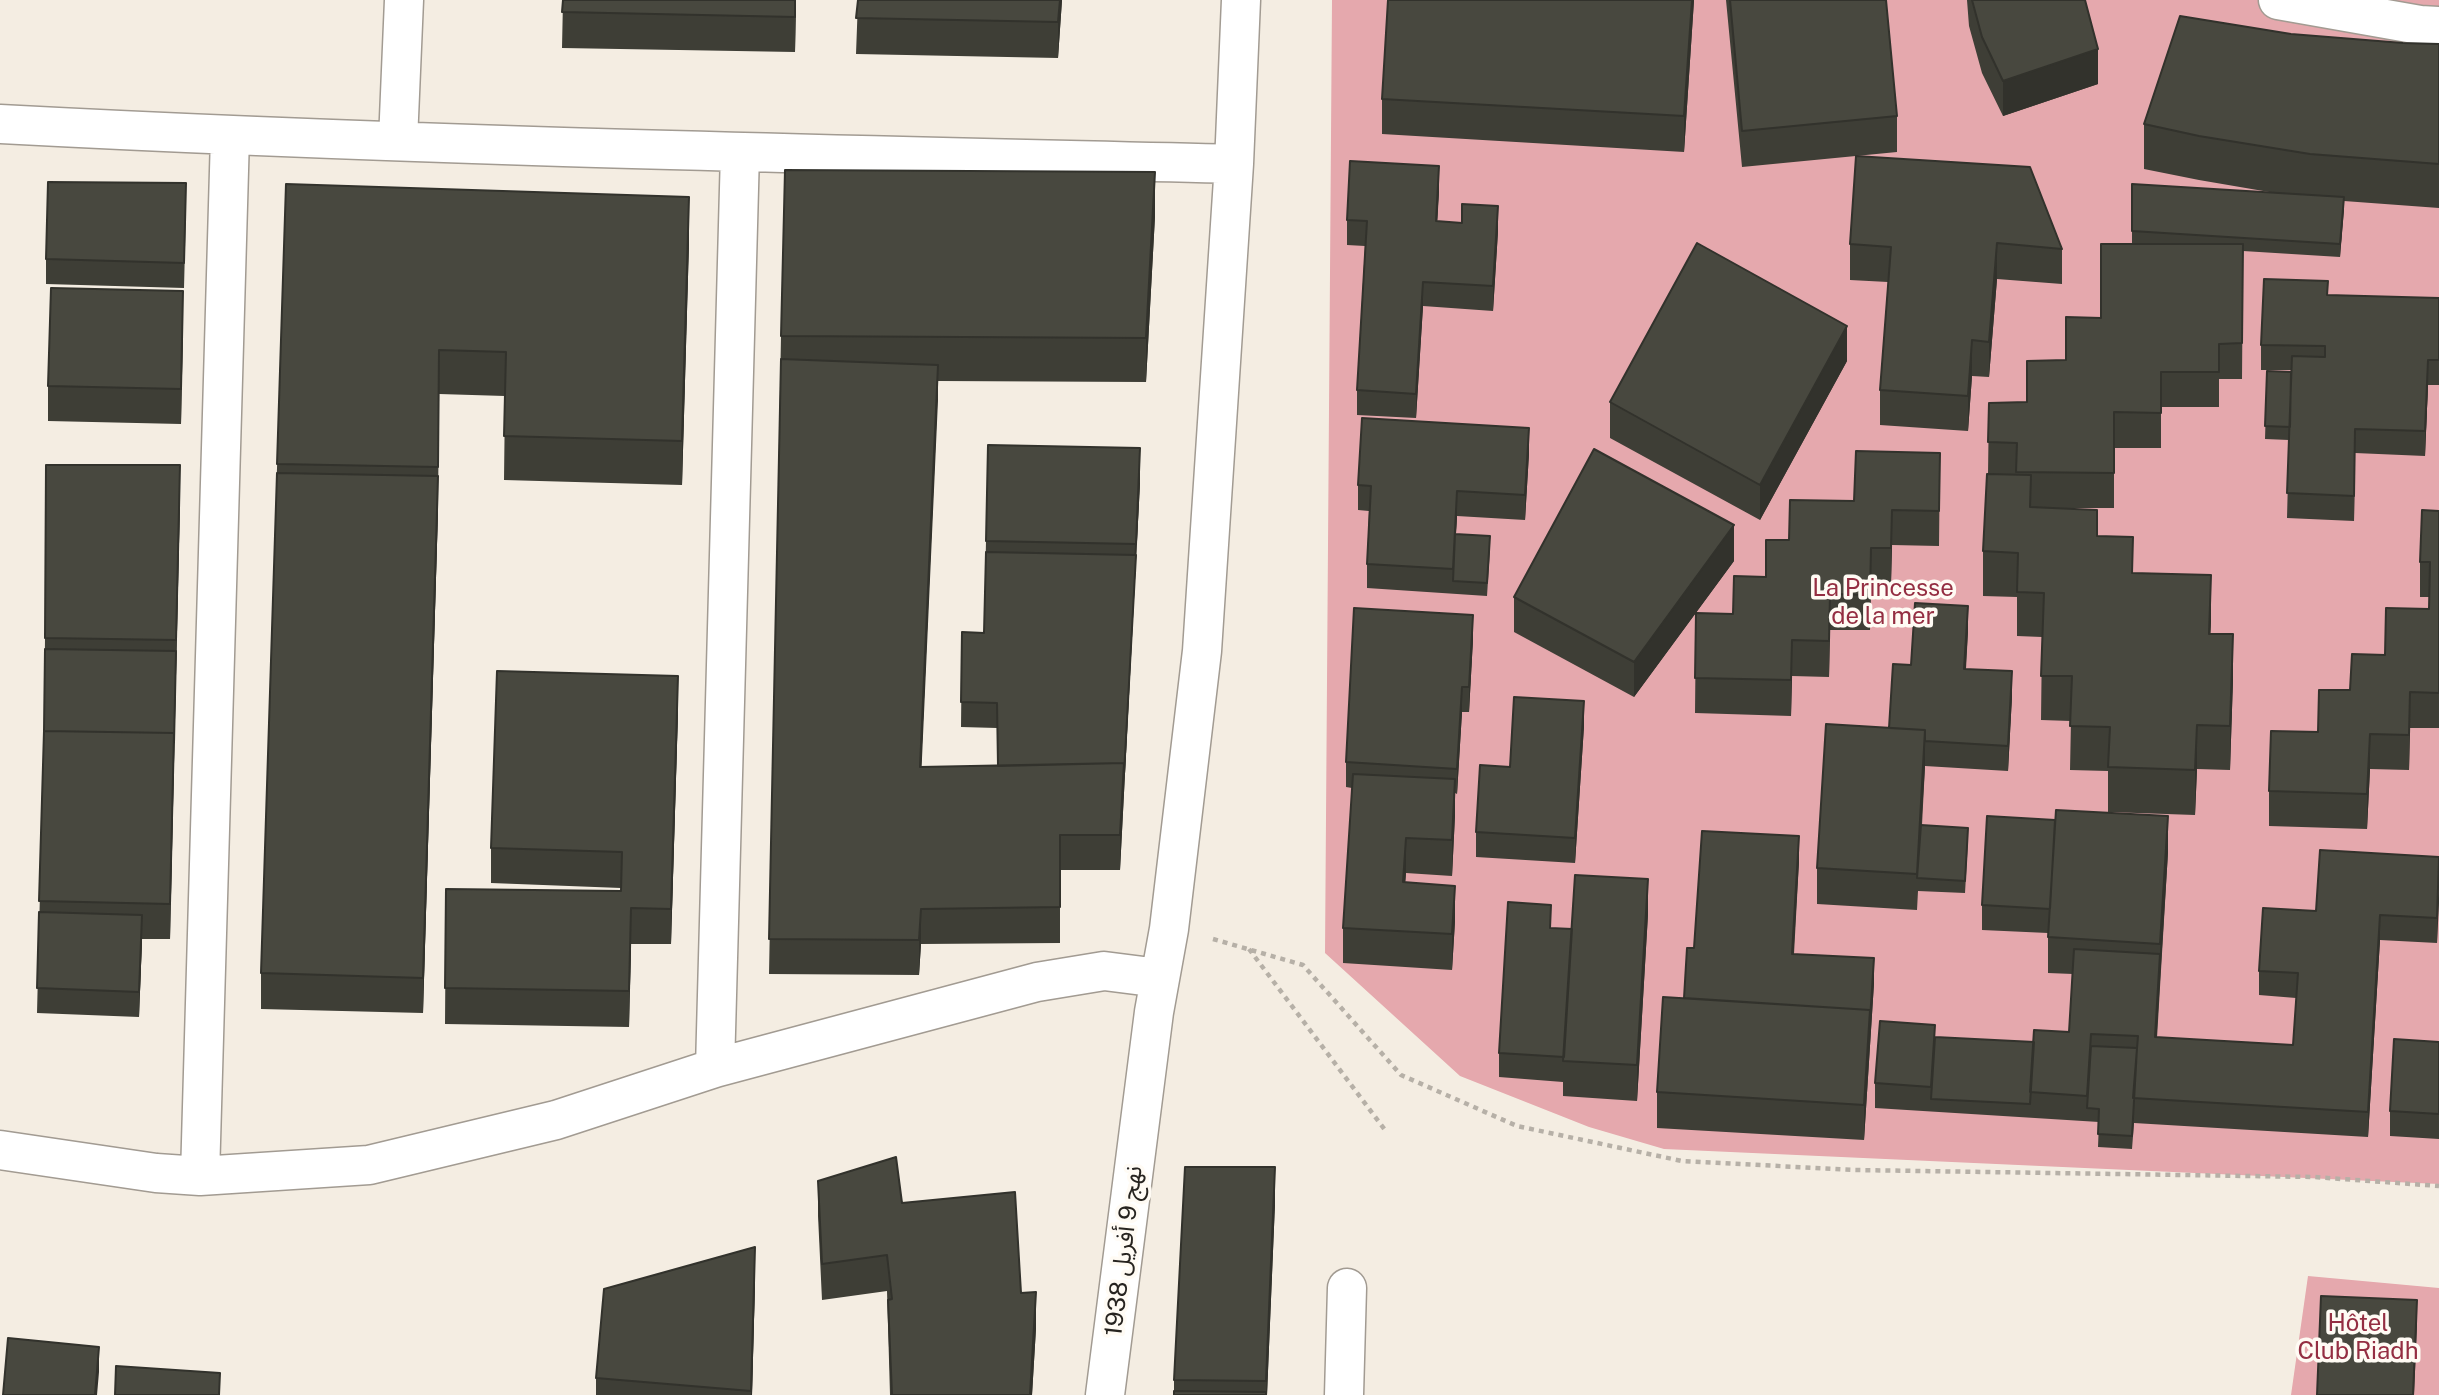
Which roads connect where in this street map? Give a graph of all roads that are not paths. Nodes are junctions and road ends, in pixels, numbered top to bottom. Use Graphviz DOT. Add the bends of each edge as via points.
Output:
graph roads {
  1 [pos="404,0"];
  2 [pos="1241,0"];
  3 [pos="2278,0"];
  4 [pos="2439,26"];
  5 [pos="0,124"];
  6 [pos="230,136"];
  7 [pos="398,141"];
  8 [pos="740,152"];
  9 [pos="1234,164"];
  10 [pos="1157,995"];
  11 [pos="715,1068"];
  12 [pos="0,1150"];
  13 [pos="200,1176"];
  14 [pos="1347,1288"];
  15 [pos="1105,1395"];
  16 [pos="1344,1395"];
  1 -- 7 [label="street"];
  2 -- 9 [label="street, نهج 9 أفريل 1938"];
  3 -- 4 [label="street"];
  5 -- 6 [label="street"];
  6 -- 7 [label="street"];
  6 -- 13 [label="street"];
  7 -- 8 [label="street"];
  8 -- 9 [label="street"];
  8 -- 11 [label="street"];
  9 -- 10 [label="street, نهج 9 أفريل 1938" via="1202,652"];
  10 -- 11 [label="street" via="1104,971 1037,982"];
  10 -- 15 [label="street, نهج 9 أفريل 1938"];
  11 -- 13 [label="street" via="556,1119 369,1165"];
  12 -- 13 [label="street"];
  14 -- 16 [label="street"];
}
